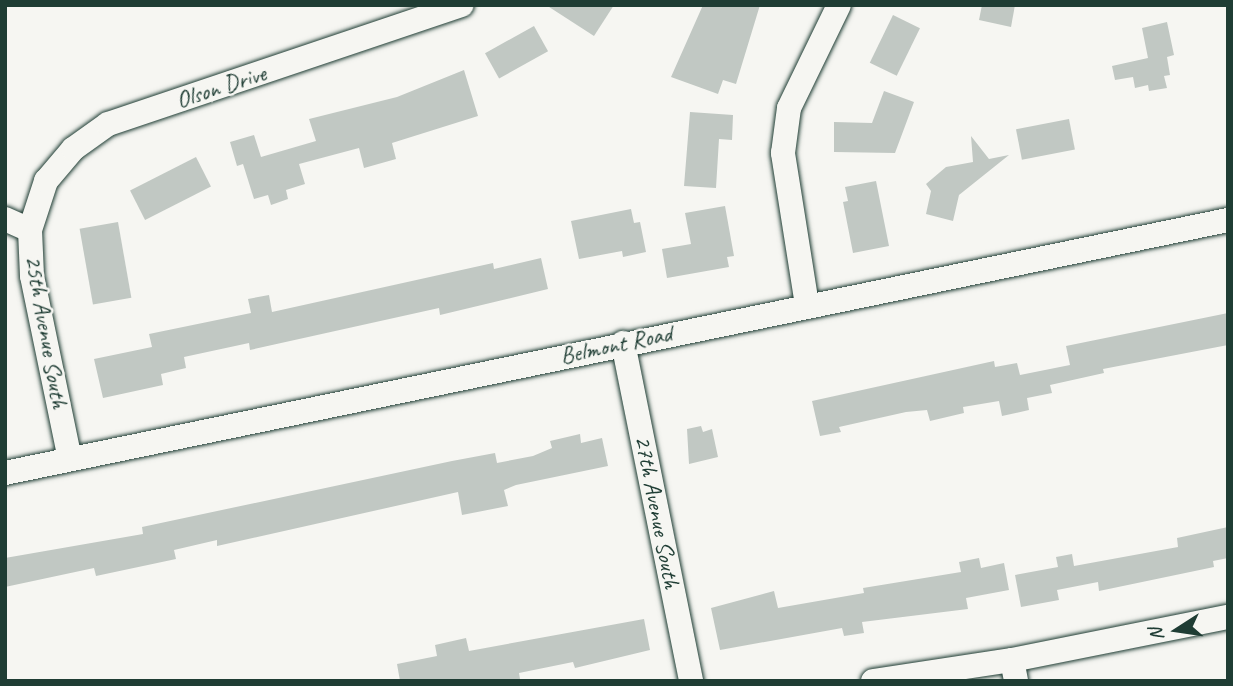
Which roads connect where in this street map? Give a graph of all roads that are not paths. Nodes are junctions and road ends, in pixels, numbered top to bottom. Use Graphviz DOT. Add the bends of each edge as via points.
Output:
graph roads {
  1 [pos="462,5"];
  2 [pos="839,5"];
  3 [pos="5,219"];
  4 [pos="1228,220"];
  5 [pos="30,230"];
  6 [pos="807,305"];
  7 [pos="623,343"];
  8 [pos="70,459"];
  9 [pos="5,473"];
  10 [pos="1228,617"];
  11 [pos="1014,670"];
  12 [pos="691,681"];
  13 [pos="873,681"];
  1 -- 5 [label="street, Olson Drive" via="108,124 73,149 46,181"];
  2 -- 6 [label="street" via="789,108 783,153"];
  3 -- 5 [label="street, 25th Avenue South"];
  4 -- 6 [label="street, Belmont Road"];
  5 -- 8 [label="street, 25th Avenue South" via="32,276"];
  6 -- 7 [label="street, Belmont Road"];
  7 -- 8 [label="street, Belmont Road"];
  7 -- 12 [label="street, 27th Avenue South"];
  8 -- 9 [label="street, Belmont Road"];
  10 -- 11 [label="street"];
  11 -- 13 [label="street"];
}
